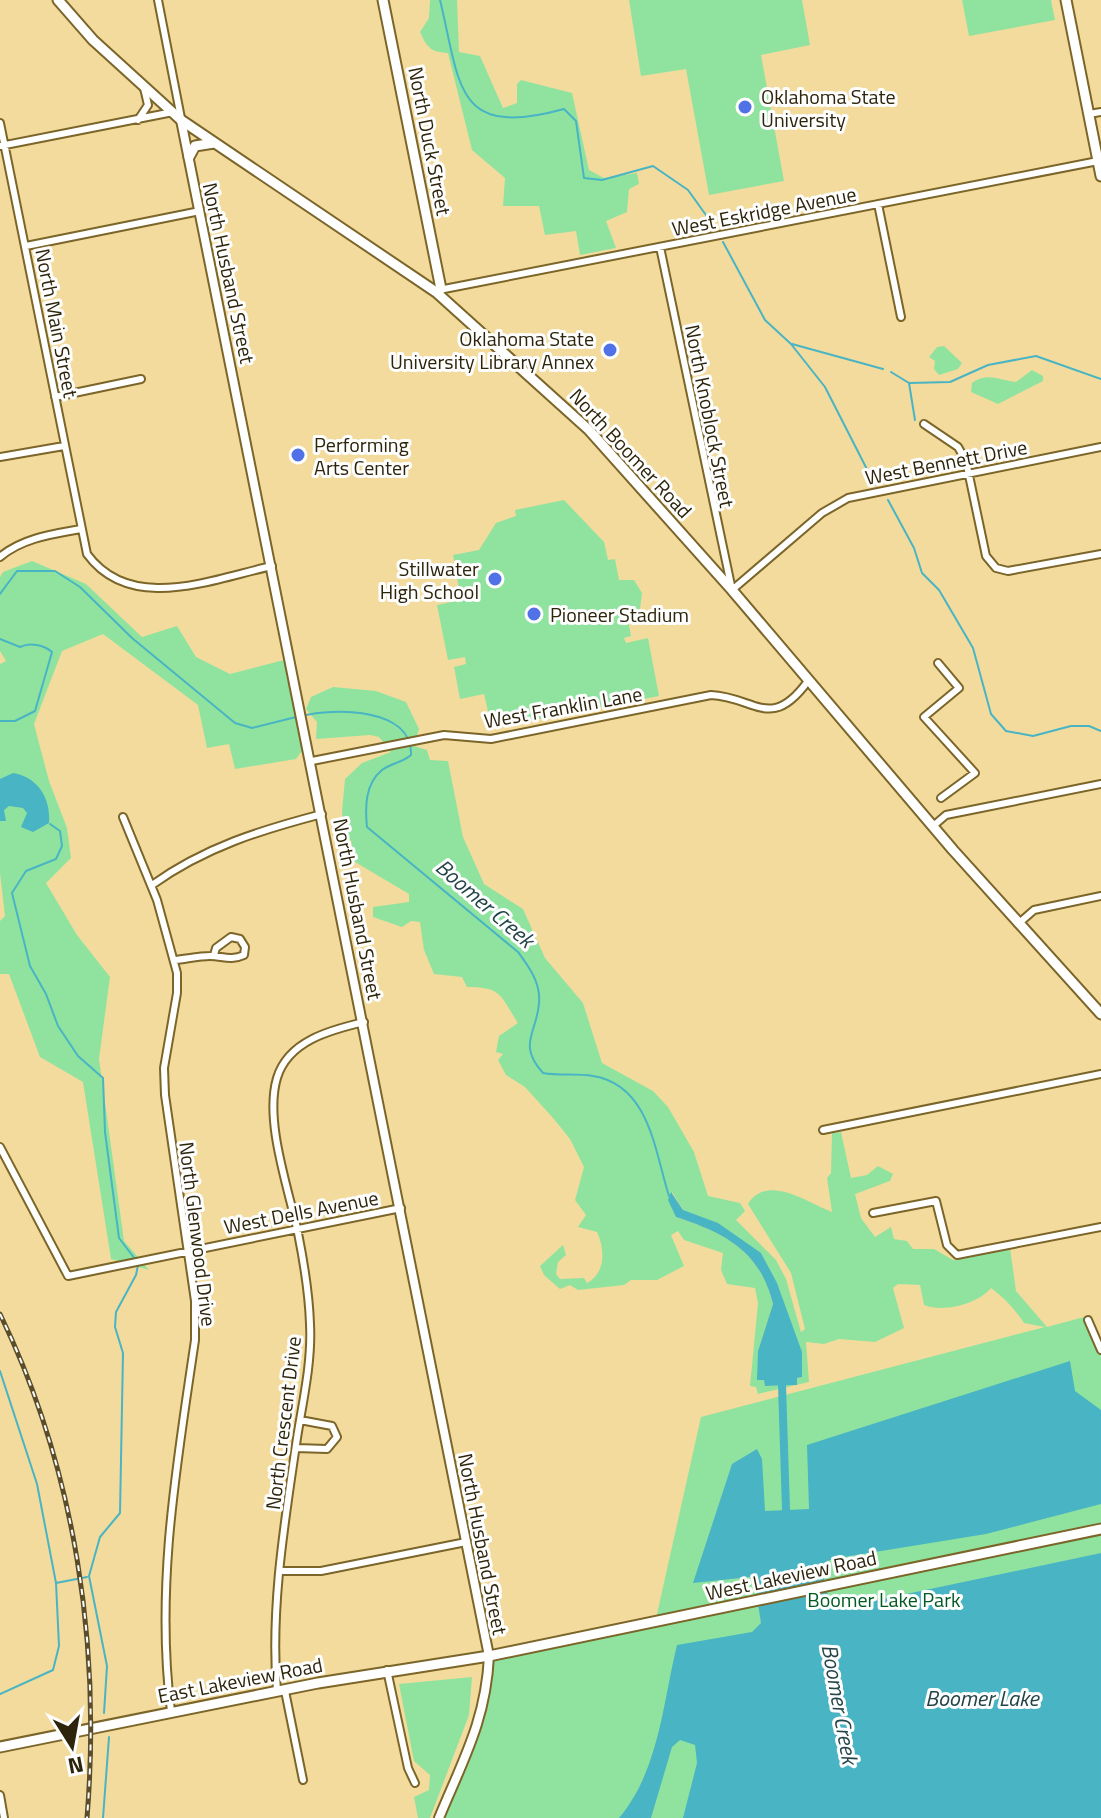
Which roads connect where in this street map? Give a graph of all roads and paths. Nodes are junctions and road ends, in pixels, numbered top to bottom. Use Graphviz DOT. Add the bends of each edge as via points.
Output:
graph roads {
  1 [pos="58,0"];
  2 [pos="158,0"];
  3 [pos="383,0"];
  4 [pos="1066,0"];
  5 [pos="144,88"];
  6 [pos="173,112"];
  7 [pos="1101,112"];
  8 [pos="1089,114"];
  9 [pos="138,120"];
  10 [pos="181,120"];
  11 [pos="0,123"];
  12 [pos="215,143"];
  13 [pos="2,146"];
  14 [pos="189,157"];
  15 [pos="1098,161"];
  16 [pos="1101,176"];
  17 [pos="878,204"];
  18 [pos="200,211"];
  19 [pos="26,246"];
  20 [pos="660,247"];
  21 [pos="438,290"];
  22 [pos="901,317"];
  23 [pos="141,379"];
  24 [pos="55,397"];
  25 [pos="924,424"];
  26 [pos="64,446"];
  27 [pos="1101,447"];
  28 [pos="0,457"];
  29 [pos="969,475"];
  30 [pos="81,529"];
  31 [pos="1101,554"];
  32 [pos="0,557"];
  33 [pos="272,566"];
  34 [pos="732,590"];
  35 [pos="938,663"];
  36 [pos="808,681"];
  37 [pos="312,761"];
  38 [pos="1101,784"];
  39 [pos="941,798"];
  40 [pos="322,814"];
  41 [pos="123,817"];
  42 [pos="932,827"];
  43 [pos="152,885"];
  44 [pos="1101,896"];
  45 [pos="1018,924"];
  46 [pos="214,955"];
  47 [pos="175,960"];
  48 [pos="1101,1014"];
  49 [pos="364,1022"];
  50 [pos="1101,1074"];
  51 [pos="823,1130"];
  52 [pos="0,1147"];
  53 [pos="401,1208"];
  54 [pos="873,1213"];
  55 [pos="1101,1227"];
  56 [pos="297,1229"];
  57 [pos="187,1252"];
  58 [pos="1088,1320"];
  59 [pos="1098,1337"];
  60 [pos="1101,1350"];
  61 [pos="300,1420"];
  62 [pos="296,1448"];
  63 [pos="1101,1529"];
  64 [pos="466,1542"];
  65 [pos="281,1571"];
  66 [pos="489,1656"];
  67 [pos="387,1670"];
  68 [pos="281,1691"];
  69 [pos="171,1711"];
  70 [pos="0,1747"];
  71 [pos="303,1780"];
  72 [pos="415,1783"];
  73 [pos="0,1795"];
  74 [pos="4,1818"];
  75 [pos="439,1818"];
  1 -- 5 [label="main road, North Boomer Road"];
  2 -- 10 [label="street, North Husband Street"];
  3 -- 21 [label="main road, North Duck Street"];
  4 -- 8 [label="main road"];
  5 -- 6 [label="main road, North Boomer Road"];
  5 -- 9 [label="street" via="148,105"];
  6 -- 9 [label="street"];
  6 -- 10 [label="main road, North Boomer Road"];
  7 -- 8 [label="street"];
  8 -- 15 [label="main road"];
  9 -- 13 [label="street"];
  10 -- 12 [label="main road, North Boomer Road"];
  10 -- 14 [label="street, North Husband Street"];
  11 -- 13 [label="street, North Main Street"];
  12 -- 14 [label="main road" via="195,146"];
  12 -- 21 [label="main road, North Boomer Road"];
  13 -- 19 [label="street, North Main Street"];
  14 -- 18 [label="street, North Husband Street"];
  15 -- 16 [label="main road"];
  15 -- 17 [label="street, West Eskridge Avenue"];
  17 -- 20 [label="street, West Eskridge Avenue"];
  17 -- 22 [label="street"];
  18 -- 19 [label="street"];
  18 -- 33 [label="street, North Husband Street"];
  19 -- 24 [label="street, North Main Street"];
  20 -- 21 [label="street, West Eskridge Avenue"];
  20 -- 34 [label="street, North Knoblock Street"];
  21 -- 34 [label="main road, North Boomer Road" via="589,430"];
  23 -- 24 [label="street"];
  24 -- 26 [label="street, North Main Street"];
  25 -- 29 [label="street" via="958,447"];
  26 -- 28 [label="street"];
  26 -- 30 [label="street, North Main Street"];
  27 -- 29 [label="street, West Bennett Drive"];
  29 -- 31 [label="street" via="986,556 999,569"];
  29 -- 34 [label="street, West Bennett Drive" via="848,498 822,513"];
  30 -- 32 [label="street" via="44,536"];
  30 -- 33 [label="street, North Main Street" via="87,554 98,570 137,588 169,588"];
  33 -- 37 [label="street, North Husband Street"];
  34 -- 36 [label="main road, North Boomer Road"];
  35 -- 39 [label="street" via="959,688 924,717 975,773"];
  36 -- 37 [label="street, West Franklin Lane" via="779,707 766,710 711,695 491,739 444,735"];
  36 -- 42 [label="main road, North Boomer Road"];
  37 -- 40 [label="street, North Husband Street"];
  38 -- 42 [label="street" via="946,815"];
  40 -- 43 [label="street" via="260,829 172,870"];
  40 -- 49 [label="street, North Husband Street"];
  41 -- 43 [label="street, North Glenwood Drive"];
  42 -- 45 [label="main road, North Boomer Road"];
  43 -- 47 [label="street, North Glenwood Drive"];
  44 -- 45 [label="street" via="1034,910"];
  45 -- 48 [label="main road, North Boomer Road"];
  46 -- 46 [label="street" via="239,958 245,947 231,937"];
  46 -- 47 [label="street"];
  47 -- 57 [label="street, North Glenwood Drive" via="177,993 164,1068 165,1095"];
  49 -- 53 [label="street, North Husband Street"];
  49 -- 56 [label="street, North Crescent Drive" via="304,1043 282,1065 276,1080 274,1111"];
  50 -- 51 [label="street"];
  52 -- 57 [label="street, West Dells Avenue" via="68,1276"];
  53 -- 56 [label="street, West Dells Avenue"];
  53 -- 64 [label="street, North Husband Street"];
  54 -- 55 [label="street" via="936,1201 947,1245 957,1255"];
  56 -- 57 [label="street, West Dells Avenue"];
  56 -- 61 [label="street, North Crescent Drive" via="310,1327"];
  57 -- 69 [label="street, North Glenwood Drive" via="195,1340 164,1583 164,1658"];
  58 -- 59 [label="street"];
  59 -- 60 [label="street"];
  61 -- 62 [label="street, North Crescent Drive"];
  61 -- 62 [label="street" via="332,1426 337,1437 327,1449"];
  62 -- 65 [label="street, North Crescent Drive"];
  63 -- 66 [label="main road, West Lakeview Road"];
  64 -- 65 [label="street" via="321,1571"];
  64 -- 66 [label="street, North Husband Street"];
  65 -- 68 [label="street, North Crescent Drive" via="274,1649"];
  66 -- 67 [label="main road, East Lakeview Road"];
  66 -- 75 [label="street, North Husband Street" via="478,1729"];
  67 -- 68 [label="main road, East Lakeview Road"];
  67 -- 72 [label="street"];
  68 -- 69 [label="main road, East Lakeview Road"];
  68 -- 71 [label="street, North Crescent Drive"];
  69 -- 70 [label="main road, East Lakeview Road"];
  73 -- 74 [label="street"];
}
